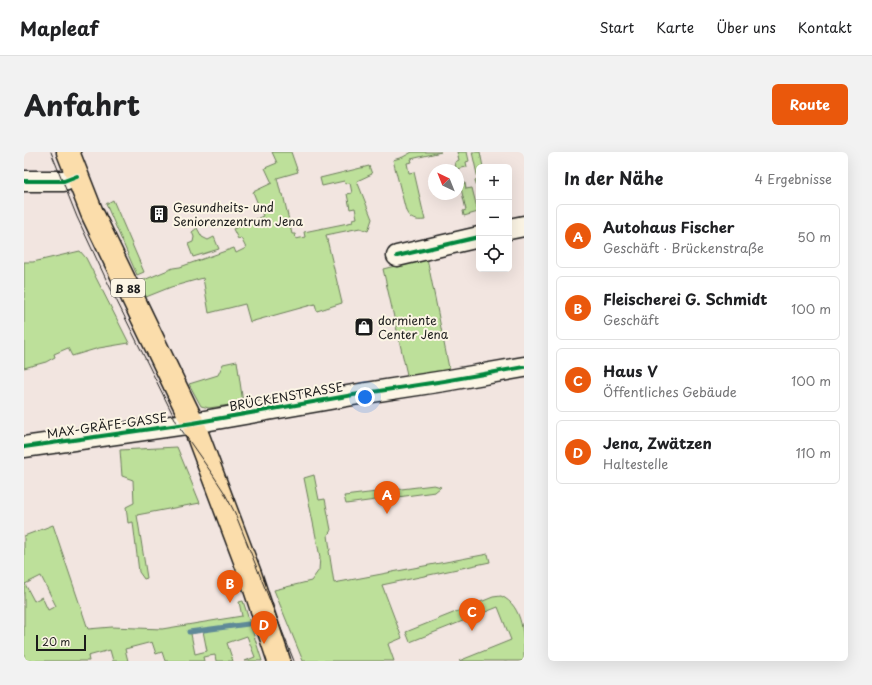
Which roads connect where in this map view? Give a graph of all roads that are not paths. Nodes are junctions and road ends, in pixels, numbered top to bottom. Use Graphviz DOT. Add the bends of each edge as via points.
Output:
graph roads {
  1 [pos="68,152"];
  2 [pos="77,176"];
  3 [pos="24,181"];
  4 [pos="524,226"];
  5 [pos="512,228"];
  6 [pos="476,238"];
  7 [pos="397,256"];
  8 [pos="524,367"];
  9 [pos="193,423"];
  10 [pos="24,447"];
  11 [pos="278,661"];
  1 -- 2 [label="main road, B 88"];
  2 -- 3 [label="street" via="64,181"];
  2 -- 9 [label="main road, B 88" via="92,213"];
  4 -- 5 [label="street"];
  6 -- 7 [label="street"];
  8 -- 9 [label="street, BRÜCKENSTRASSE"];
  9 -- 10 [label="street, MAX-GRÄFE-GASSE"];
  9 -- 11 [label="main road, B 88" via="250,574"];
}
